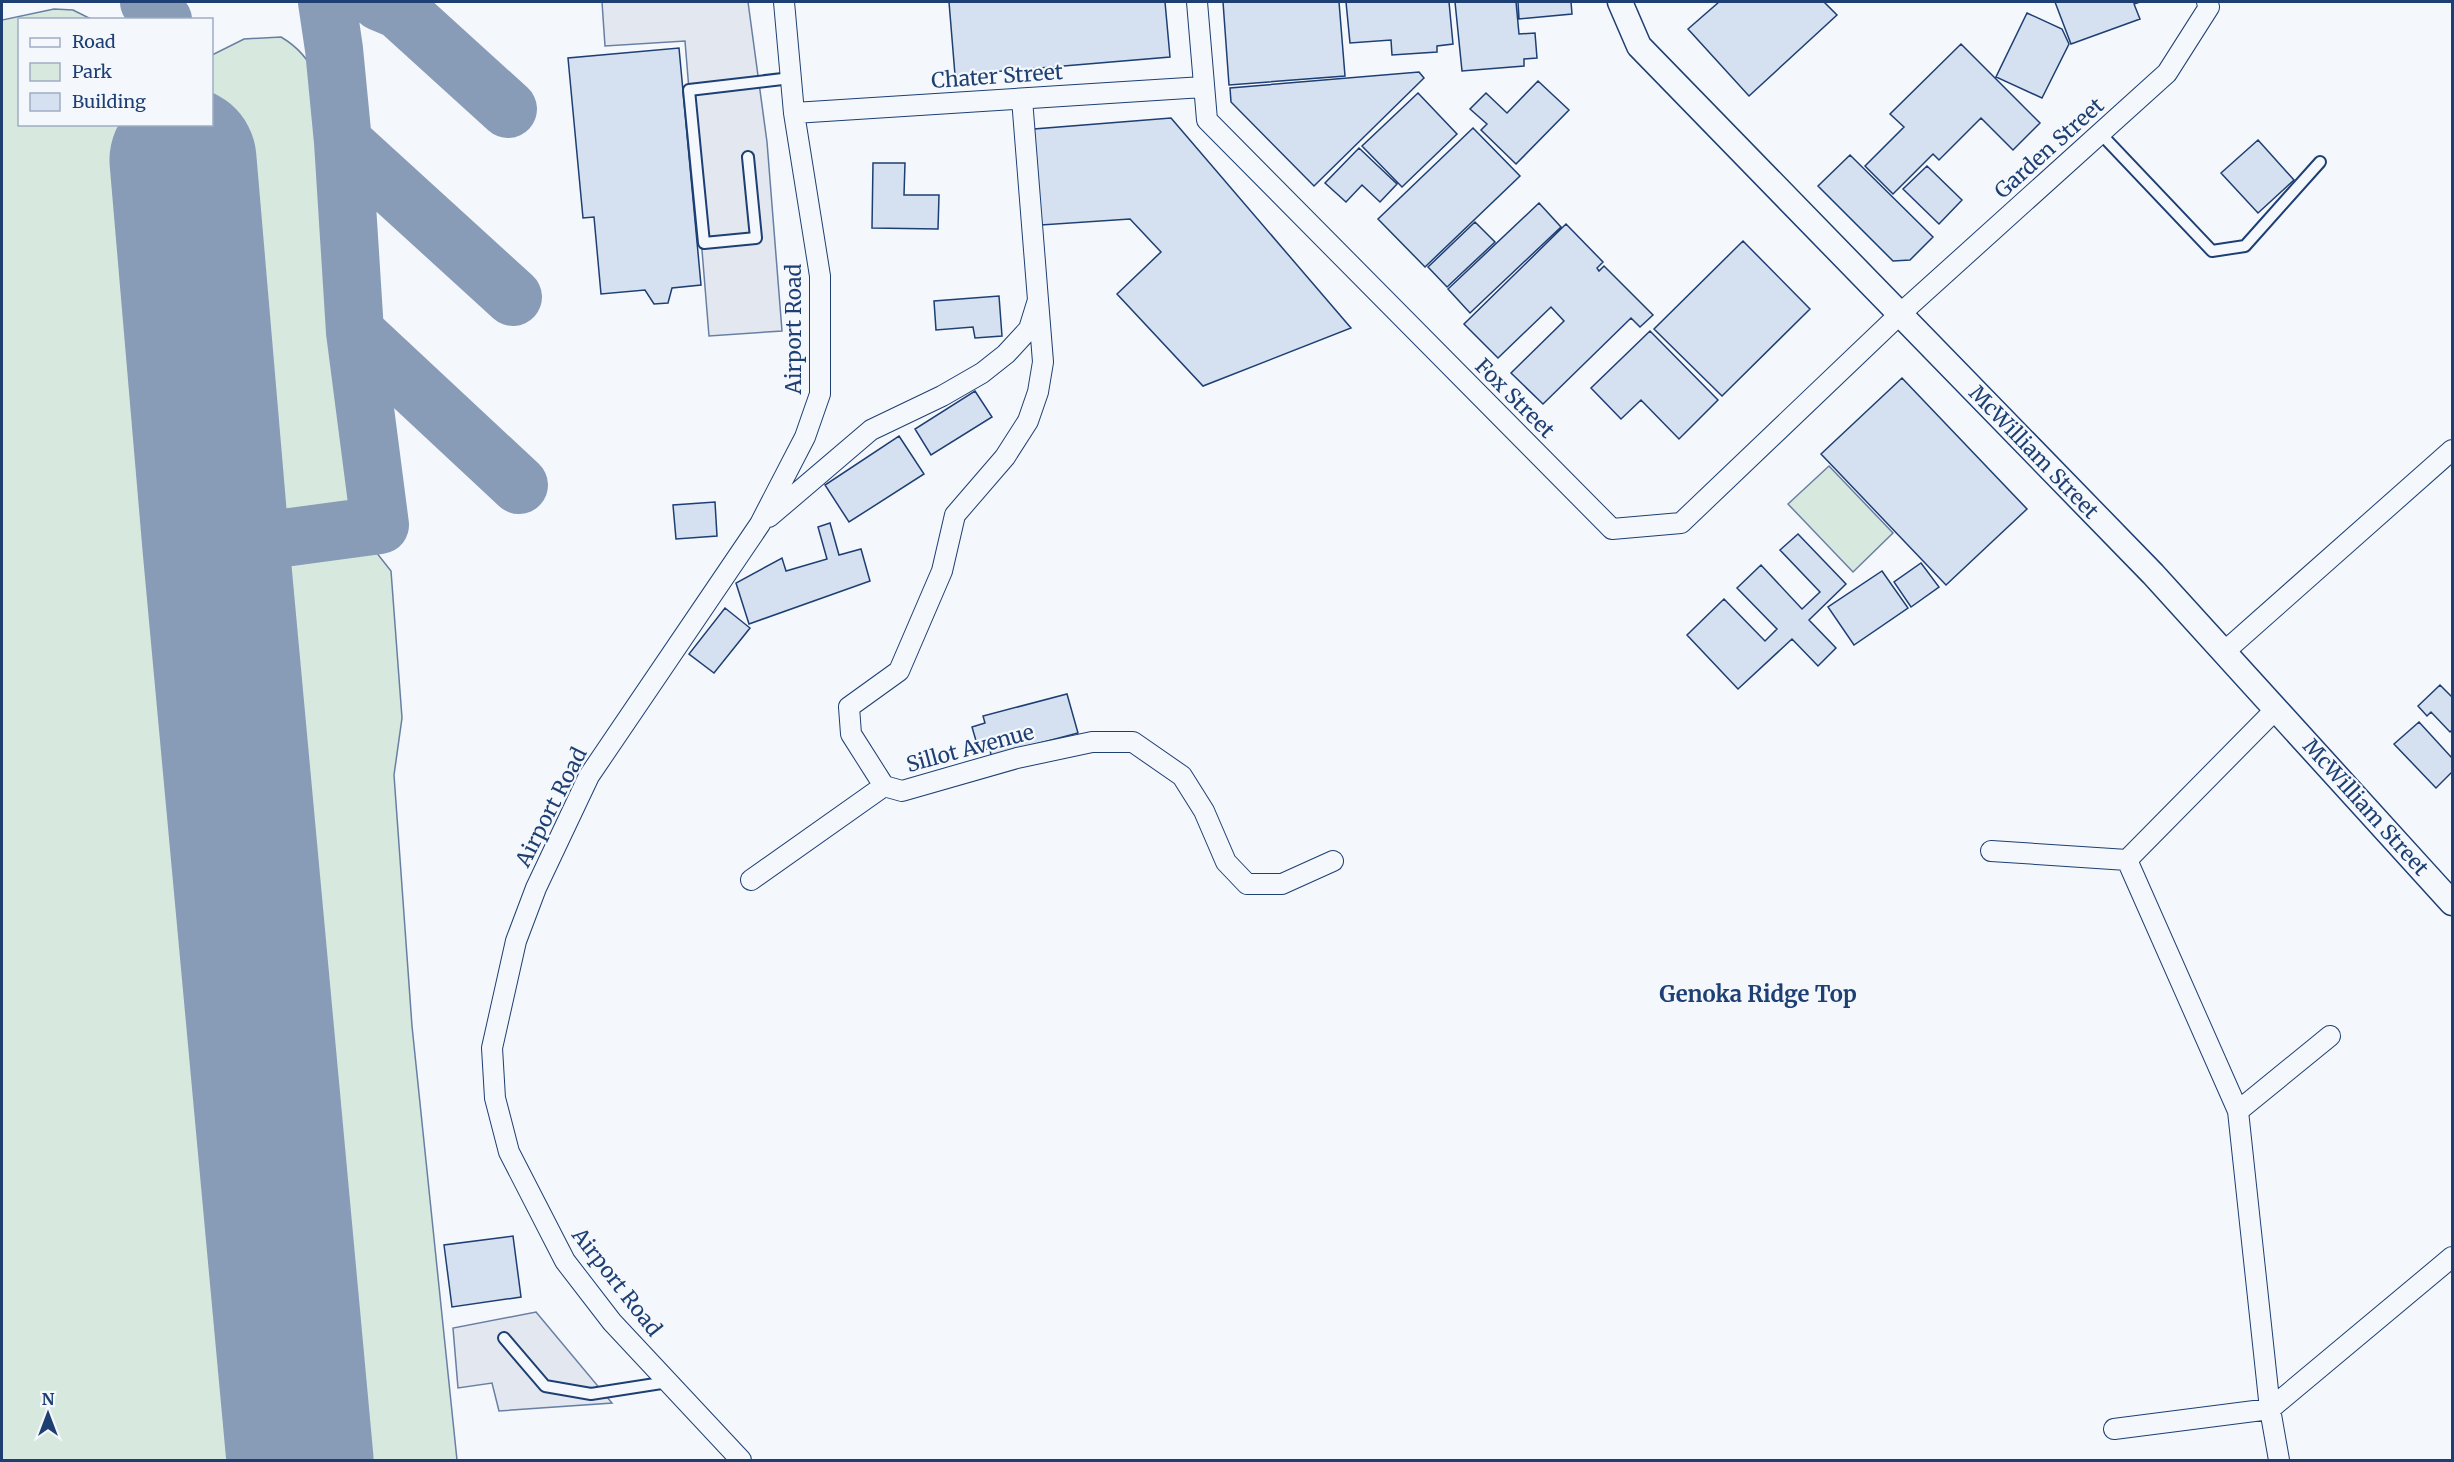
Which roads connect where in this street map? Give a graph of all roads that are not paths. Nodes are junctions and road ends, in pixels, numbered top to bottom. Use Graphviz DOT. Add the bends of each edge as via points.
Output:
graph roads {
  1 [pos="784,2"];
  2 [pos="1197,2"];
  3 [pos="1620,2"];
  4 [pos="2207,2"];
  5 [pos="791,78"];
  6 [pos="1203,87"];
  7 [pos="1022,99"];
  8 [pos="794,113"];
  9 [pos="2100,133"];
  10 [pos="748,157"];
  11 [pos="2320,162"];
  12 [pos="1038,300"];
  13 [pos="1900,314"];
  14 [pos="2452,450"];
  15 [pos="760,524"];
  16 [pos="2224,652"];
  17 [pos="2276,709"];
  18 [pos="884,786"];
  19 [pos="1991,851"];
  20 [pos="2127,860"];
  21 [pos="1333,861"];
  22 [pos="751,880"];
  23 [pos="2452,903"];
  24 [pos="2330,1036"];
  25 [pos="2238,1111"];
  26 [pos="2452,1257"];
  27 [pos="504,1338"];
  28 [pos="668,1382"];
  29 [pos="2270,1409"];
  30 [pos="2114,1429"];
  31 [pos="741,1461"];
  32 [pos="2279,1461"];
  1 -- 5 [label="street, Airport Road"];
  2 -- 6 [label="street, Fox Street"];
  3 -- 13 [label="street, McWilliam Street" via="1639,46"];
  4 -- 9 [label="street, Garden Street" via="2209,7 2167,73"];
  5 -- 8 [label="street, Airport Road"];
  5 -- 10 [label="lane" via="689,90 704,243 756,238"];
  6 -- 7 [label="street, Chater Street"];
  6 -- 13 [label="street, Fox Street" via="1207,120 1612,530 1682,523"];
  7 -- 8 [label="street, Chater Street"];
  7 -- 12 [label="street"];
  8 -- 15 [label="street, Airport Road" via="820,276 820,394 805,437"];
  9 -- 11 [label="lane" via="2212,251 2245,246"];
  9 -- 13 [label="street, Garden Street"];
  12 -- 15 [label="street" via="1029,329 1006,354 942,396 871,430"];
  12 -- 18 [label="street, Sillot Avenue" via="1043,362 1028,420 1005,457 955,515 942,571 899,671 849,707 851,734"];
  13 -- 16 [label="street, McWilliam Street"];
  14 -- 16 [label="street"];
  15 -- 28 [label="street, Airport Road" via="589,776 536,888 516,941 492,1048 495,1098 509,1152 528,1193 565,1260 612,1322"];
  16 -- 17 [label="street, McWilliam Street"];
  17 -- 20 [label="street"];
  17 -- 23 [label="street, McWilliam Street"];
  18 -- 21 [label="street, Sillot Avenue" via="902,791 1081,744 1133,742 1182,777 1204,812 1226,862 1248,884 1282,884"];
  18 -- 22 [label="street"];
  19 -- 20 [label="street"];
  20 -- 25 [label="street"];
  24 -- 25 [label="street"];
  25 -- 29 [label="street"];
  26 -- 29 [label="street"];
  27 -- 28 [label="lane" via="545,1386 591,1394"];
  28 -- 31 [label="street, Airport Road"];
  29 -- 30 [label="street"];
  29 -- 32 [label="street"];
}
